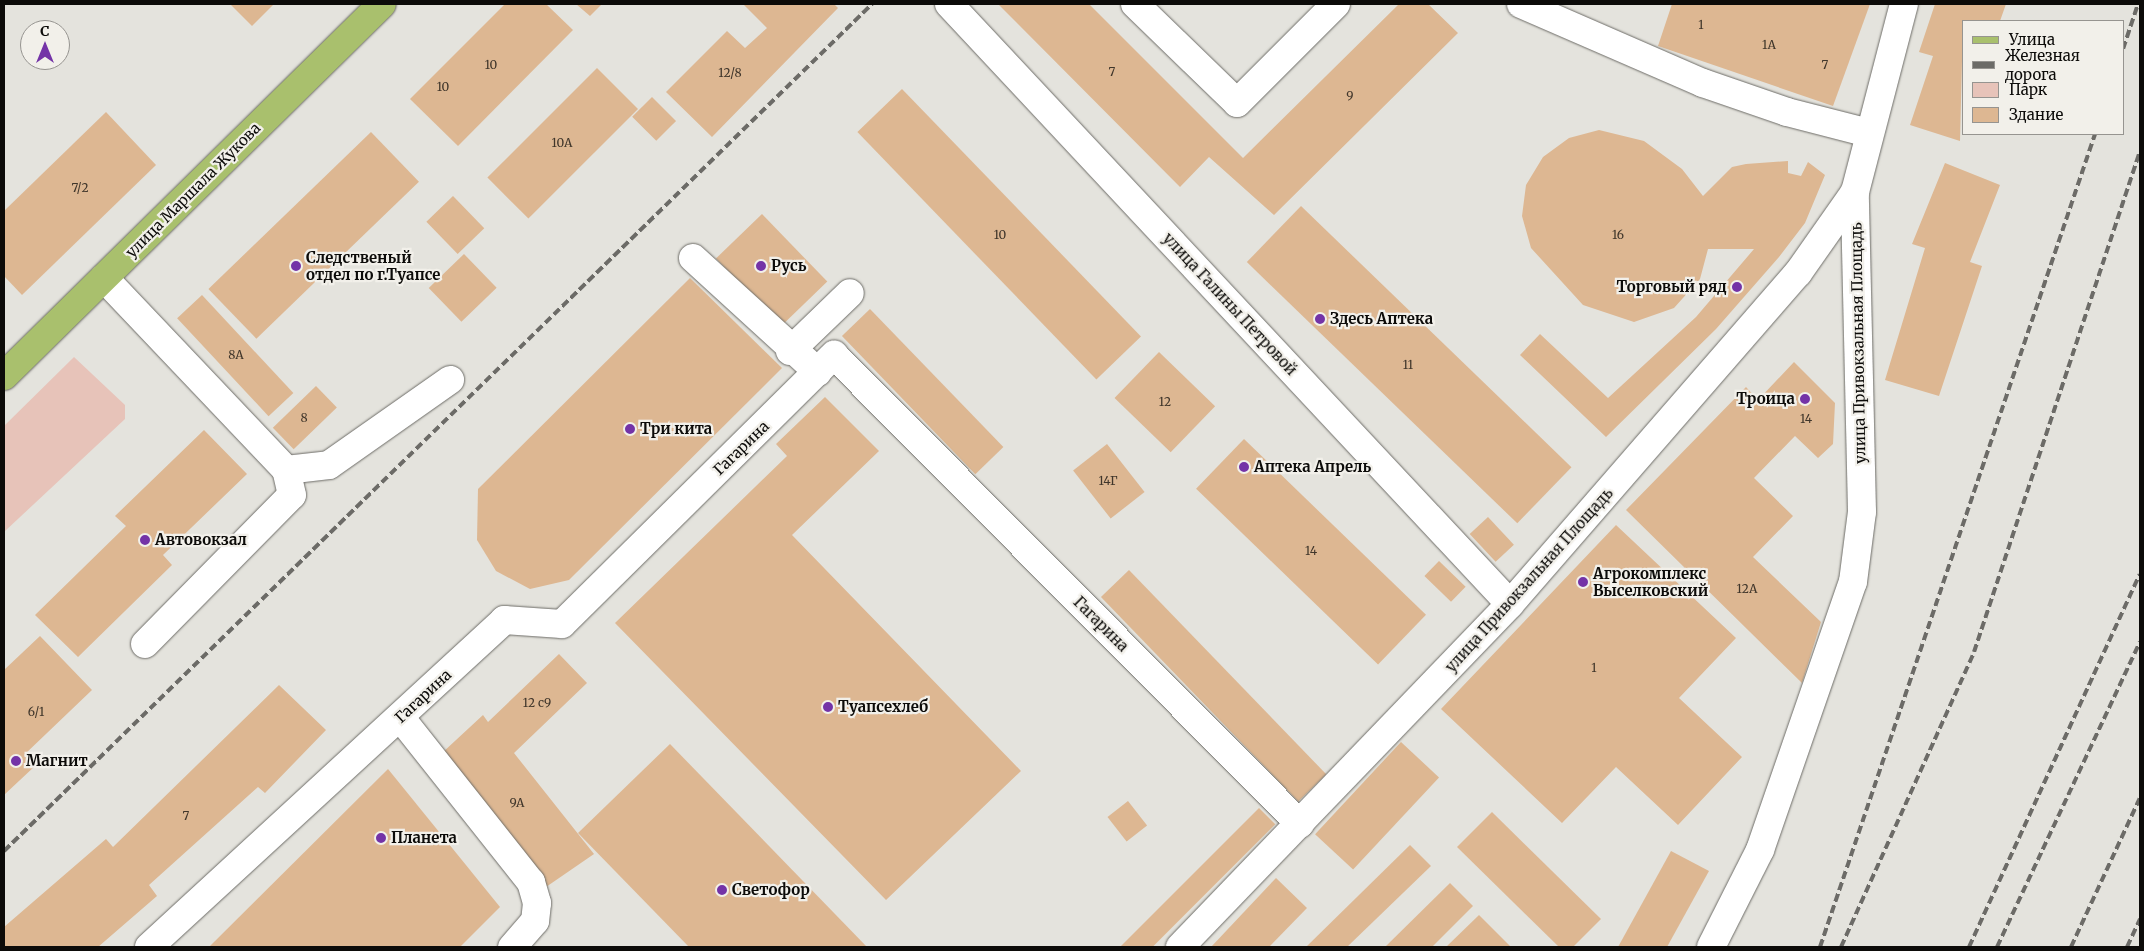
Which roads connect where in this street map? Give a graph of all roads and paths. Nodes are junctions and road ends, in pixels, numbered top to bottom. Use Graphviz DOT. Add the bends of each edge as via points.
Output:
graph roads {
  1 [pos="382,4"];
  2 [pos="949,4"];
  3 [pos="1135,4"];
  4 [pos="1336,4"];
  5 [pos="1521,4"];
  6 [pos="1904,4"];
  7 [pos="1869,133"];
  8 [pos="1854,192"];
  9 [pos="693,258"];
  10 [pos="104,278"];
  11 [pos="850,293"];
  12 [pos="790,351"];
  13 [pos="818,372"];
  14 [pos="4,376"];
  15 [pos="450,380"];
  16 [pos="286,470"];
  17 [pos="1510,604"];
  18 [pos="145,644"];
  19 [pos="400,717"];
  20 [pos="1300,824"];
  21 [pos="149,947"];
  22 [pos="512,947"];
  23 [pos="1180,947"];
  24 [pos="1712,947"];
  1 -- 10 [label="main road, улица Маршала Жукова"];
  2 -- 17 [label="street, улица Галины Петровой"];
  3 -- 4 [label="street" via="1237,103"];
  5 -- 7 [label="street" via="1703,83 1787,112"];
  6 -- 7 [label="street, улица Привокзальная Площадь"];
  7 -- 8 [label="street, улица Привокзальная Площадь"];
  8 -- 17 [label="street, улица Привокзальная Площадь" via="1798,273"];
  8 -- 24 [label="street, улица Привокзальная Площадь" via="1862,512 1853,582 1760,850"];
  9 -- 12 [label="street"];
  10 -- 14 [label="main road, улица Маршала Жукова"];
  10 -- 16 [label="street"];
  11 -- 12 [label="street"];
  12 -- 13 [label="street"];
  13 -- 19 [label="street, Гагарина" via="562,624 504,620"];
  13 -- 20 [label="street, Гагарина" via="834,355"];
  15 -- 16 [label="street" via="329,465"];
  16 -- 18 [label="street" via="292,494"];
  17 -- 20 [label="street, улица Привокзальная Площадь"];
  19 -- 21 [label="street, Гагарина"];
  19 -- 22 [label="street" via="531,882 537,902 535,921"];
  20 -- 23 [label="street, улица Привокзальная Площадь"];
}
